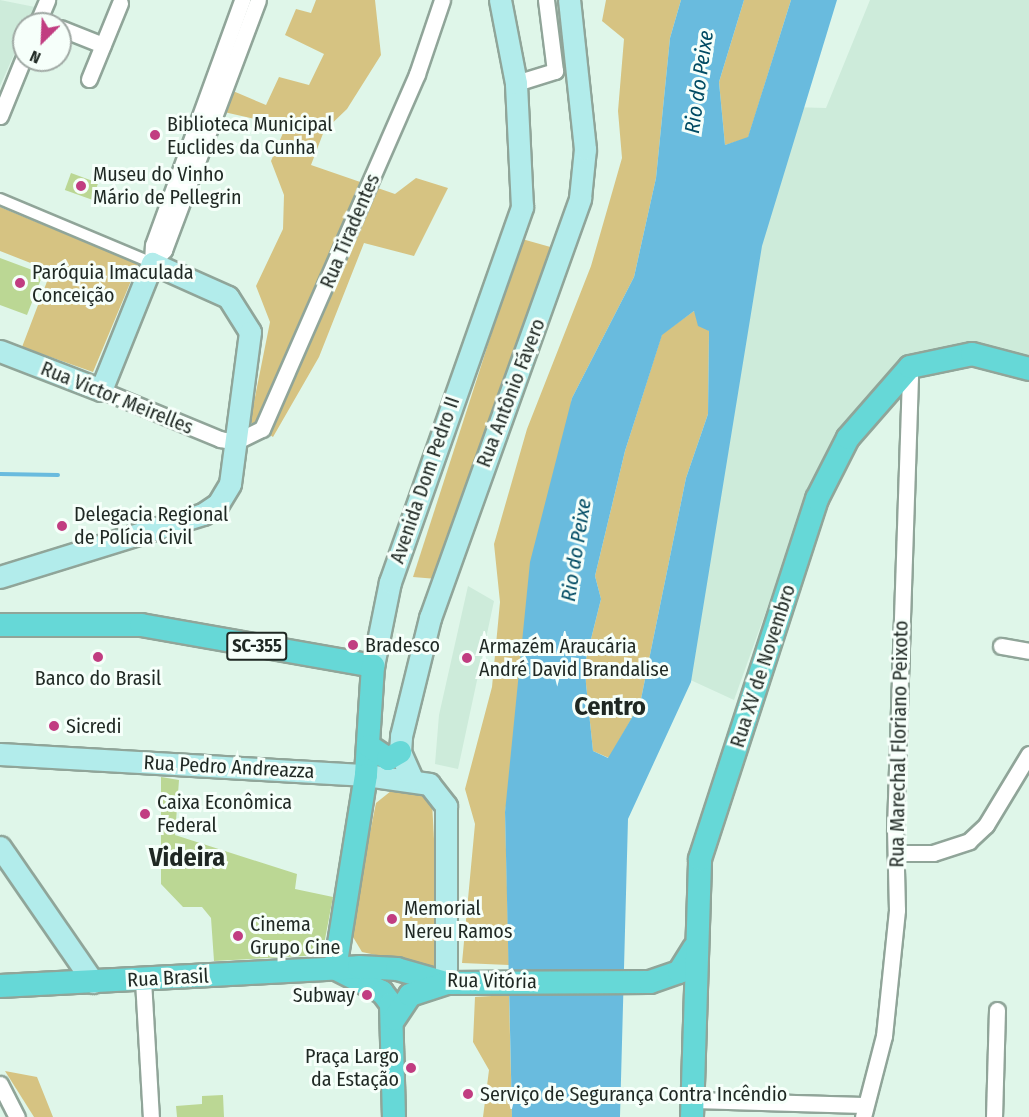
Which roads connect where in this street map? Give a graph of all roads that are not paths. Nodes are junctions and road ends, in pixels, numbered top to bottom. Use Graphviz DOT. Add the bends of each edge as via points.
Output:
graph roads {
  1 [pos="242,0"];
  2 [pos="258,0"];
  3 [pos="442,0"];
  4 [pos="486,0"];
  5 [pos="500,0"];
  6 [pos="546,0"];
  7 [pos="569,0"];
  8 [pos="120,3"];
  9 [pos="72,32"];
  10 [pos="103,45"];
  11 [pos="18,72"];
  12 [pos="89,79"];
  13 [pos="516,83"];
  14 [pos="0,116"];
  15 [pos="0,199"];
  16 [pos="152,263"];
  17 [pos="0,351"];
  18 [pos="909,367"];
  19 [pos="1029,369"];
  20 [pos="101,390"];
  21 [pos="235,442"];
  22 [pos="0,577"];
  23 [pos="0,625"];
  24 [pos="1001,646"];
  25 [pos="1029,651"];
  26 [pos="373,666"];
  27 [pos="369,746"];
  28 [pos="400,752"];
  29 [pos="0,754"];
  30 [pos="1029,754"];
  31 [pos="366,775"];
  32 [pos="412,779"];
  33 [pos="0,847"];
  34 [pos="896,853"];
  35 [pos="694,946"];
  36 [pos="335,969"];
  37 [pos="143,980"];
  38 [pos="93,982"];
  39 [pos="644,982"];
  40 [pos="446,983"];
  41 [pos="0,986"];
  42 [pos="996,1010"];
  43 [pos="693,1014"];
  44 [pos="394,1019"];
  45 [pos="0,1084"];
  46 [pos="692,1108"];
  47 [pos="863,1111"];
  48 [pos="17,1117"];
  49 [pos="151,1117"];
  50 [pos="394,1117"];
  51 [pos="994,1117"];
  1 -- 16 [label="street" via="153,245"];
  2 -- 16 [label="street" via="164,250"];
  3 -- 21 [label="street, Rua Tiradentes" via="417,74 271,416 252,438"];
  4 -- 13 [label="main road"];
  5 -- 13 [label="main road, Avenida Dom Pedro II"];
  6 -- 13 [label="street" via="555,71"];
  7 -- 28 [label="main road, Rua Antônio Fávero" via="585,149 580,198 443,574"];
  8 -- 10 [label="street"];
  9 -- 10 [label="street"];
  10 -- 12 [label="street"];
  11 -- 14 [label="street"];
  13 -- 26 [label="main road, Avenida Dom Pedro II" via="522,207 390,582"];
  15 -- 16 [label="street"];
  16 -- 20 [label="main road"];
  16 -- 21 [label="main road" via="208,286 240,309 250,332"];
  17 -- 20 [label="main road, Rua Victor Meirelles"];
  18 -- 19 [label="main road" via="972,354"];
  18 -- 34 [label="street, Rua Marechal Floriano Peixoto"];
  18 -- 35 [label="main road, Rua XV de Novembro" via="848,438 817,499 700,859"];
  20 -- 21 [label="street, Rua Victor Meirelles"];
  21 -- 22 [label="main road" via="230,484 218,504 203,514"];
  23 -- 26 [label="main road, SC-355" via="141,625"];
  24 -- 25 [label="street"];
  26 -- 27 [label="main road, Avenida Dom Pedro II"];
  27 -- 28 [label="main road" via="388,759"];
  27 -- 31 [label="main road, Avenida Dom Pedro II"];
  28 -- 32 [label="main road"];
  29 -- 31 [label="main road, Rua Pedro Andreazza"];
  30 -- 34 [label="street" via="986,825 969,841 933,853"];
  31 -- 32 [label="main road, Rua Pedro Andreazza"];
  31 -- 36 [label="main road, Avenida Dom Pedro II"];
  32 -- 40 [label="main road, Rua Pedro Andreazza" via="429,784 446,806"];
  33 -- 38 [label="main road"];
  34 -- 47 [label="street, Rua Marechal Floriano Peixoto" via="897,910 884,1036"];
  35 -- 39 [label="main road, Rua Vitória" via="679,972"];
  35 -- 43 [label="main road, Rua XV de Novembro"];
  36 -- 37 [label="main road, Rua Brasil"];
  36 -- 40 [label="main road, Rua Vitória" via="397,969"];
  36 -- 44 [label="main road" via="382,992"];
  37 -- 38 [label="main road, Rua Brasil"];
  37 -- 49 [label="street"];
  38 -- 41 [label="main road, Rua Brasil"];
  39 -- 40 [label="main road, Rua Vitória"];
  39 -- 43 [label="main road, Rua Vitória" via="676,989"];
  40 -- 44 [label="main road" via="410,995"];
  42 -- 51 [label="street"];
  43 -- 46 [label="main road, Rua XV de Novembro"];
  44 -- 50 [label="main road"];
  45 -- 48 [label="street"];
  46 -- 47 [label="street"];
}
